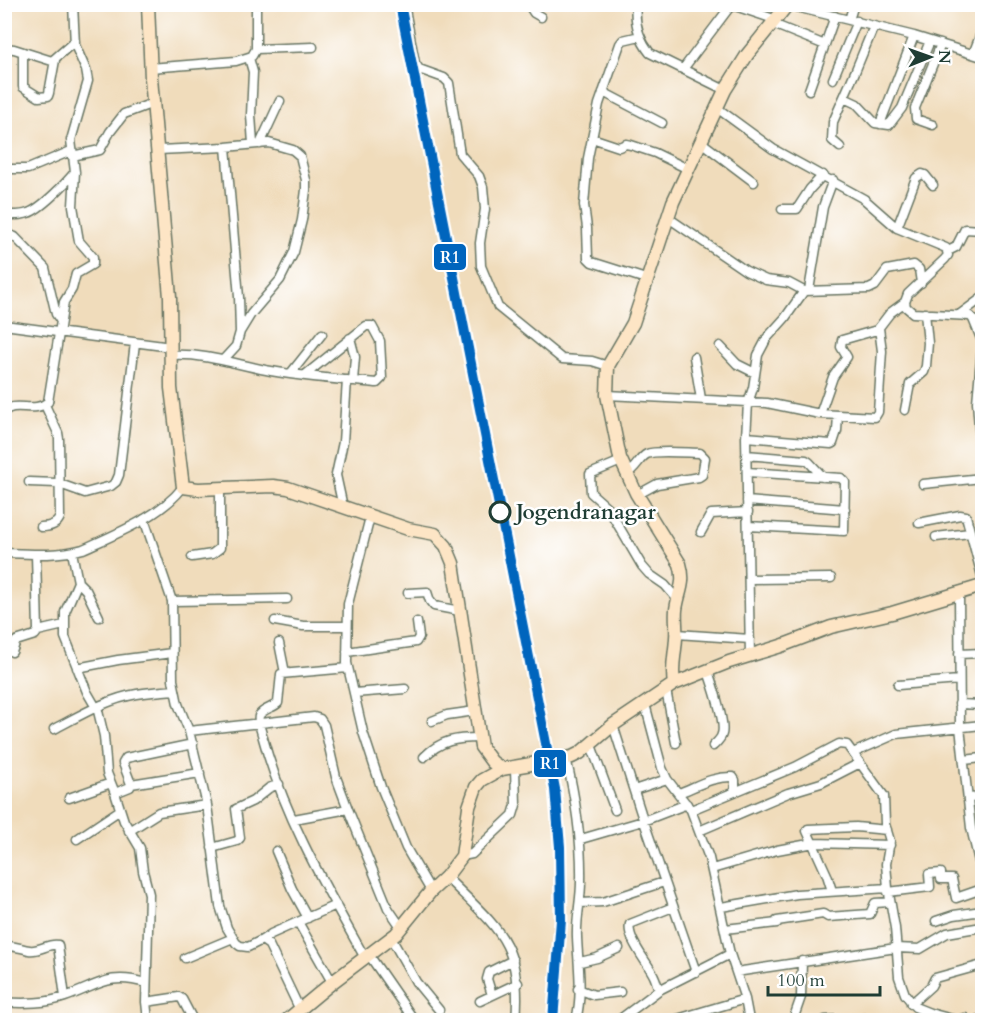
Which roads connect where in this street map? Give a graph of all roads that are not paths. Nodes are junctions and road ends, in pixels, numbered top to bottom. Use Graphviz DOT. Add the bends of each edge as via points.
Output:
graph roads {
  1 [pos="73,4"];
  2 [pos="148,4"];
  3 [pos="256,4"];
  4 [pos="404,4"];
  5 [pos="528,4"];
  6 [pos="636,4"];
  7 [pos="854,4"];
  8 [pos="732,5"];
  9 [pos="788,5"];
  10 [pos="835,16"];
  11 [pos="541,17"];
  12 [pos="853,20"];
  13 [pos="775,22"];
  14 [pos="874,26"];
  15 [pos="982,31"];
  16 [pos="640,36"];
  17 [pos="914,36"];
  18 [pos="75,41"];
  19 [pos="930,41"];
  20 [pos="941,44"];
  21 [pos="825,45"];
  22 [pos="313,47"];
  23 [pos="4,48"];
  24 [pos="255,49"];
  25 [pos="23,52"];
  26 [pos="978,55"];
  27 [pos="249,58"];
  28 [pos="55,60"];
  29 [pos="150,68"];
  30 [pos="918,68"];
  31 [pos="683,69"];
  32 [pos="898,73"];
  33 [pos="833,79"];
  34 [pos="725,90"];
  35 [pos="809,90"];
  36 [pos="603,92"];
  37 [pos="844,98"];
  38 [pos="280,101"];
  39 [pos="153,103"];
  40 [pos="717,108"];
  41 [pos="662,123"];
  42 [pos="880,124"];
  43 [pos="933,125"];
  44 [pos="592,138"];
  45 [pos="700,142"];
  46 [pos="256,144"];
  47 [pos="225,147"];
  48 [pos="840,147"];
  49 [pos="158,150"];
  50 [pos="71,153"];
  51 [pos="10,169"];
  52 [pos="688,169"];
  53 [pos="75,172"];
  54 [pos="823,175"];
  55 [pos="833,180"];
  56 [pos="754,182"];
  57 [pos="933,185"];
  58 [pos="782,209"];
  59 [pos="4,215"];
  60 [pos="667,217"];
  61 [pos="897,228"];
  62 [pos="982,230"];
  63 [pos="4,233"];
  64 [pos="948,251"];
  65 [pos="649,280"];
  66 [pos="921,283"];
  67 [pos="807,291"];
  68 [pos="982,298"];
  69 [pos="904,303"];
  70 [pos="925,314"];
  71 [pos="959,315"];
  72 [pos="60,320"];
  73 [pos="4,326"];
  74 [pos="879,328"];
  75 [pos="59,332"];
  76 [pos="240,332"];
  77 [pos="322,334"];
  78 [pos="350,339"];
  79 [pos="982,341"];
  80 [pos="135,343"];
  81 [pos="720,346"];
  82 [pos="982,347"];
  83 [pos="171,351"];
  84 [pos="694,357"];
  85 [pos="225,359"];
  86 [pos="608,366"];
  87 [pos="291,373"];
  88 [pos="755,373"];
  89 [pos="305,375"];
  90 [pos="350,380"];
  91 [pos="607,394"];
  92 [pos="701,399"];
  93 [pos="748,403"];
  94 [pos="45,405"];
  95 [pos="905,410"];
  96 [pos="4,412"];
  97 [pos="820,414"];
  98 [pos="838,415"];
  99 [pos="746,437"];
  100 [pos="981,437"];
  101 [pos="4,444"];
  102 [pos="746,455"];
  103 [pos="4,458"];
  104 [pos="621,461"];
  105 [pos="982,464"];
  106 [pos="747,472"];
  107 [pos="627,473"];
  108 [pos="823,477"];
  109 [pos="982,478"];
  110 [pos="29,482"];
  111 [pos="60,484"];
  112 [pos="923,484"];
  113 [pos="183,487"];
  114 [pos="220,488"];
  115 [pos="637,495"];
  116 [pos="747,501"];
  117 [pos="343,507"];
  118 [pos="845,509"];
  119 [pos="748,512"];
  120 [pos="370,517"];
  121 [pos="144,519"];
  122 [pos="920,523"];
  123 [pos="748,526"];
  124 [pos="41,527"];
  125 [pos="701,532"];
  126 [pos="970,533"];
  127 [pos="936,537"];
  128 [pos="72,552"];
  129 [pos="4,553"];
  130 [pos="36,554"];
  131 [pos="192,557"];
  132 [pos="982,576"];
  133 [pos="831,578"];
  134 [pos="749,579"];
  135 [pos="78,582"];
  136 [pos="982,586"];
  137 [pos="408,592"];
  138 [pos="958,594"];
  139 [pos="287,599"];
  140 [pos="678,600"];
  141 [pos="172,601"];
  142 [pos="460,611"];
  143 [pos="99,617"];
  144 [pos="275,621"];
  145 [pos="417,622"];
  146 [pos="64,625"];
  147 [pos="346,626"];
  148 [pos="38,631"];
  149 [pos="676,634"];
  150 [pos="750,639"];
  151 [pos="279,643"];
  152 [pos="12,652"];
  153 [pos="347,652"];
  154 [pos="172,653"];
  155 [pos="982,653"];
  156 [pos="959,654"];
  157 [pos="750,656"];
  158 [pos="77,668"];
  159 [pos="348,668"];
  160 [pos="708,671"];
  161 [pos="285,673"];
  162 [pos="959,680"];
  163 [pos="898,685"];
  164 [pos="670,687"];
  165 [pos="405,689"];
  166 [pos="175,690"];
  167 [pos="354,693"];
  168 [pos="645,704"];
  169 [pos="959,704"];
  170 [pos="982,705"];
  171 [pos="96,707"];
  172 [pos="475,711"];
  173 [pos="432,721"];
  174 [pos="260,723"];
  175 [pos="613,725"];
  176 [pos="982,725"];
  177 [pos="960,728"];
  178 [pos="54,729"];
  179 [pos="189,731"];
  180 [pos="479,738"];
  181 [pos="676,743"];
  182 [pos="192,744"];
  183 [pos="591,745"];
  184 [pos="713,746"];
  185 [pos="482,751"];
  186 [pos="854,753"];
  187 [pos="424,757"];
  188 [pos="562,758"];
  189 [pos="982,758"];
  190 [pos="964,760"];
  191 [pos="860,763"];
  192 [pos="515,767"];
  193 [pos="502,769"];
  194 [pos="200,773"];
  195 [pos="667,779"];
  196 [pos="482,780"];
  197 [pos="111,783"];
  198 [pos="131,784"];
  199 [pos="279,784"];
  200 [pos="634,790"];
  201 [pos="735,791"];
  202 [pos="115,793"];
  203 [pos="679,793"];
  204 [pos="982,797"];
  205 [pos="69,798"];
  206 [pos="968,798"];
  207 [pos="207,805"];
  208 [pos="689,807"];
  209 [pos="348,809"];
  210 [pos="120,810"];
  211 [pos="615,810"];
  212 [pos="294,819"];
  213 [pos="644,820"];
  214 [pos="856,827"];
  215 [pos="886,830"];
  216 [pos="129,831"];
  217 [pos="699,831"];
  218 [pos="581,839"];
  219 [pos="77,840"];
  220 [pos="814,843"];
  221 [pos="853,844"];
  222 [pos="890,845"];
  223 [pos="212,848"];
  224 [pos="276,851"];
  225 [pos="462,856"];
  226 [pos="712,870"];
  227 [pos="982,874"];
  228 [pos="446,877"];
  229 [pos="664,882"];
  230 [pos="888,890"];
  231 [pos="982,890"];
  232 [pos="431,891"];
  233 [pos="832,891"];
  234 [pos="890,902"];
  235 [pos="580,903"];
  236 [pos="336,905"];
  237 [pos="673,907"];
  238 [pos="720,907"];
  239 [pos="982,910"];
  240 [pos="308,918"];
  241 [pos="936,921"];
  242 [pos="297,922"];
  243 [pos="401,927"];
  244 [pos="982,927"];
  245 [pos="725,929"];
  246 [pos="233,938"];
  247 [pos="391,938"];
  248 [pos="262,940"];
  249 [pos="4,946"];
  250 [pos="620,948"];
  251 [pos="896,948"];
  252 [pos="730,954"];
  253 [pos="367,957"];
  254 [pos="185,958"];
  255 [pos="513,960"];
  256 [pos="580,962"];
  257 [pos="802,962"];
  258 [pos="982,965"];
  259 [pos="696,972"];
  260 [pos="736,972"];
  261 [pos="332,982"];
  262 [pos="146,983"];
  263 [pos="518,983"];
  264 [pos="579,989"];
  265 [pos="658,990"];
  266 [pos="620,992"];
  267 [pos="492,995"];
  268 [pos="65,997"];
  269 [pos="745,999"];
  270 [pos="480,1001"];
  271 [pos="4,1002"];
  272 [pos="146,1002"];
  273 [pos="911,1004"];
  274 [pos="439,1010"];
  275 [pos="292,1017"];
  276 [pos="982,1018"];
  277 [pos="148,1020"];
  278 [pos="193,1020"];
  279 [pos="414,1020"];
  280 [pos="516,1020"];
  281 [pos="577,1020"];
  282 [pos="620,1020"];
  283 [pos="674,1020"];
  284 [pos="749,1020"];
  285 [pos="793,1020"];
  286 [pos="825,1020"];
  287 [pos="880,1020"];
  288 [pos="957,1020"];
  289 [pos="966,1020"];
  290 [pos="977,1020"];
  1 -- 18 [label="street"];
  2 -- 29 [label="street"];
  3 -- 24 [label="street"];
  4 -- 86 [label="street" via="415,63 419,69 449,83 460,154 479,176 483,187 481,266 498,307 562,359"];
  5 -- 11 [label="street"];
  6 -- 16 [label="street"];
  7 -- 12 [label="street"];
  8 -- 13 [label="street"];
  8 -- 31 [label="street"];
  9 -- 10 [label="street"];
  9 -- 13 [label="street"];
  10 -- 12 [label="street"];
  10 -- 21 [label="street"];
  12 -- 14 [label="street"];
  12 -- 33 [label="street"];
  13 -- 21 [label="street"];
  13 -- 34 [label="street"];
  14 -- 17 [label="street"];
  14 -- 37 [label="street"];
  15 -- 26 [label="street"];
  16 -- 31 [label="street" via="650,53"];
  16 -- 36 [label="street" via="621,42"];
  17 -- 19 [label="street"];
  17 -- 32 [label="street"];
  18 -- 28 [label="street"];
  18 -- 50 [label="street" via="88,81 71,135"];
  19 -- 20 [label="street"];
  19 -- 30 [label="street"];
  20 -- 26 [label="street"];
  20 -- 43 [label="street" via="915,108 916,119"];
  21 -- 35 [label="street"];
  22 -- 24 [label="street"];
  23 -- 25 [label="street"];
  24 -- 27 [label="street"];
  25 -- 28 [label="street"];
  25 -- 28 [label="street" via="21,83 25,90 39,97 48,96"];
  27 -- 29 [label="street"];
  27 -- 46 [label="street"];
  29 -- 39 [label="street"];
  30 -- 32 [label="street"];
  30 -- 42 [label="street" via="893,122"];
  31 -- 34 [label="street"];
  32 -- 42 [label="street"];
  34 -- 40 [label="street"];
  36 -- 41 [label="street"];
  36 -- 44 [label="street"];
  37 -- 42 [label="street"];
  37 -- 48 [label="street" via="832,126 832,140"];
  38 -- 46 [label="street"];
  39 -- 49 [label="street"];
  39 -- 50 [label="street" via="124,114 100,150"];
  40 -- 45 [label="street"];
  40 -- 54 [label="street" via="773,149"];
  44 -- 52 [label="street" via="619,147 631,145"];
  44 -- 65 [label="street" via="584,205 588,258"];
  45 -- 52 [label="street"];
  45 -- 56 [label="street"];
  46 -- 47 [label="street"];
  46 -- 76 [label="street" via="274,143 298,153 306,190 291,258 280,280"];
  47 -- 49 [label="street"];
  47 -- 76 [label="street"];
  49 -- 83 [label="street"];
  50 -- 51 [label="street" via="28,169"];
  50 -- 53 [label="street"];
  52 -- 60 [label="street"];
  53 -- 59 [label="street" via="32,212"];
  53 -- 72 [label="street" via="75,222 79,241 91,254 93,264 76,274"];
  54 -- 55 [label="street"];
  54 -- 58 [label="street" via="797,209"];
  55 -- 61 [label="street" via="869,202"];
  55 -- 67 [label="street" via="823,207"];
  57 -- 61 [label="street" via="925,175 916,178"];
  60 -- 65 [label="street"];
  60 -- 67 [label="street" via="746,271"];
  61 -- 64 [label="street"];
  62 -- 64 [label="street" via="965,229 956,247"];
  63 -- 72 [label="street" via="15,237 45,268"];
  64 -- 66 [label="street"];
  65 -- 86 [label="street" via="631,328"];
  66 -- 67 [label="street" via="919,269 914,265 891,268 869,289"];
  66 -- 69 [label="street"];
  67 -- 88 [label="street" via="767,338"];
  68 -- 71 [label="street"];
  69 -- 70 [label="street" via="909,311"];
  69 -- 74 [label="street"];
  70 -- 71 [label="street"];
  70 -- 95 [label="street" via="925,370 910,384"];
  71 -- 79 [label="street" via="973,319"];
  72 -- 75 [label="street"];
  73 -- 75 [label="street"];
  74 -- 97 [label="street" via="842,340 847,357 831,382"];
  74 -- 98 [label="street" via="882,351 878,412 870,418"];
  75 -- 80 [label="street"];
  75 -- 94 [label="street" via="50,397"];
  76 -- 85 [label="street" via="236,346"];
  77 -- 87 [label="street"];
  78 -- 89 [label="street"];
  78 -- 90 [label="street" via="355,357"];
  78 -- 90 [label="street" via="369,325 374,328 380,341 381,381"];
  80 -- 83 [label="street"];
  80 -- 111 [label="street" via="116,482 85,493"];
  81 -- 88 [label="street" via="737,364"];
  82 -- 100 [label="street" via="977,402"];
  83 -- 85 [label="street"];
  83 -- 113 [label="street" via="172,405"];
  84 -- 92 [label="street"];
  85 -- 87 [label="street"];
  86 -- 91 [label="street"];
  87 -- 89 [label="street"];
  88 -- 93 [label="street"];
  89 -- 90 [label="street"];
  90 -- 117 [label="street" via="336,475"];
  91 -- 92 [label="street"];
  91 -- 104 [label="street"];
  92 -- 93 [label="street"];
  93 -- 97 [label="street"];
  93 -- 99 [label="street"];
  94 -- 96 [label="street" via="11,407"];
  94 -- 111 [label="street" via="58,433"];
  97 -- 98 [label="street"];
  98 -- 99 [label="street" via="831,444"];
  99 -- 102 [label="street"];
  100 -- 105 [label="street"];
  101 -- 103 [label="street"];
  102 -- 106 [label="street"];
  102 -- 108 [label="street" via="806,460"];
  104 -- 107 [label="street"];
  104 -- 140 [label="street" via="590,474 591,493 608,508 642,566"];
  106 -- 108 [label="street"];
  106 -- 116 [label="street"];
  107 -- 115 [label="street"];
  107 -- 115 [label="street" via="651,453 700,453 705,458 699,477 657,484"];
  108 -- 118 [label="street" via="844,480"];
  109 -- 112 [label="street"];
  110 -- 111 [label="street"];
  111 -- 124 [label="street" via="59,521"];
  113 -- 114 [label="street"];
  113 -- 121 [label="street" via="173,500"];
  114 -- 117 [label="street" via="277,486"];
  114 -- 131 [label="street" via="220,548 212,555"];
  115 -- 140 [label="street" via="680,564 682,586"];
  116 -- 118 [label="street"];
  116 -- 119 [label="street"];
  117 -- 120 [label="street"];
  118 -- 123 [label="street" via="845,529 841,532"];
  119 -- 123 [label="street"];
  119 -- 125 [label="street" via="711,514"];
  120 -- 142 [label="street" via="431,533 444,542 453,563"];
  120 -- 147 [label="street"];
  121 -- 128 [label="street"];
  121 -- 141 [label="street"];
  122 -- 126 [label="street" via="964,515"];
  123 -- 134 [label="street"];
  126 -- 127 [label="street"];
  126 -- 132 [label="street"];
  128 -- 130 [label="street"];
  128 -- 135 [label="street"];
  129 -- 130 [label="street"];
  130 -- 148 [label="street"];
  133 -- 134 [label="street"];
  134 -- 150 [label="street"];
  135 -- 143 [label="street"];
  135 -- 146 [label="street" via="65,612"];
  136 -- 138 [label="street"];
  137 -- 142 [label="street" via="427,592 431,604"];
  138 -- 156 [label="street"];
  138 -- 157 [label="street" via="831,627"];
  139 -- 141 [label="street"];
  140 -- 149 [label="street"];
  141 -- 154 [label="street"];
  142 -- 172 [label="street"];
  144 -- 147 [label="street" via="303,626"];
  145 -- 153 [label="street" via="416,642"];
  146 -- 148 [label="street"];
  146 -- 158 [label="street" via="66,642"];
  147 -- 153 [label="street"];
  148 -- 152 [label="street" via="16,641"];
  149 -- 150 [label="street"];
  149 -- 164 [label="street"];
  150 -- 157 [label="street"];
  151 -- 161 [label="street"];
  153 -- 159 [label="street"];
  154 -- 158 [label="street"];
  154 -- 166 [label="street"];
  155 -- 156 [label="street"];
  156 -- 162 [label="street"];
  157 -- 160 [label="street"];
  158 -- 171 [label="street"];
  159 -- 161 [label="street"];
  159 -- 167 [label="street"];
  160 -- 164 [label="street"];
  160 -- 184 [label="street" via="723,729"];
  161 -- 174 [label="street" via="280,677 278,703 262,712"];
  162 -- 163 [label="street"];
  162 -- 169 [label="street"];
  164 -- 168 [label="street"];
  164 -- 181 [label="street"];
  165 -- 167 [label="street"];
  166 -- 171 [label="street" via="136,694"];
  166 -- 179 [label="street"];
  167 -- 232 [label="street" via="381,787 406,848"];
  168 -- 175 [label="street"];
  168 -- 195 [label="street"];
  169 -- 170 [label="street"];
  169 -- 177 [label="street"];
  171 -- 178 [label="street"];
  171 -- 197 [label="street"];
  172 -- 173 [label="street"];
  172 -- 180 [label="street"];
  174 -- 179 [label="street"];
  174 -- 199 [label="street"];
  174 -- 209 [label="street" via="320,719"];
  175 -- 183 [label="street"];
  175 -- 200 [label="street"];
  176 -- 177 [label="street"];
  177 -- 186 [label="street" via="896,734"];
  177 -- 190 [label="street"];
  179 -- 182 [label="street"];
  180 -- 185 [label="street"];
  180 -- 187 [label="street" via="438,744"];
  182 -- 194 [label="street"];
  182 -- 198 [label="street" via="126,758 123,763"];
  183 -- 188 [label="street"];
  183 -- 211 [label="street"];
  185 -- 193 [label="street"];
  185 -- 196 [label="street"];
  186 -- 191 [label="street"];
  186 -- 201 [label="street" via="847,745 839,744"];
  188 -- 192 [label="street"];
  188 -- 218 [label="street" via="578,809"];
  189 -- 190 [label="street"];
  190 -- 206 [label="street"];
  191 -- 215 [label="street" via="882,791"];
  191 -- 217 [label="street" via="821,783"];
  192 -- 193 [label="street"];
  192 -- 225 [label="street" via="515,811 475,852"];
  193 -- 196 [label="street"];
  194 -- 198 [label="street"];
  194 -- 207 [label="street"];
  195 -- 200 [label="street"];
  195 -- 203 [label="street"];
  196 -- 225 [label="street" via="469,807"];
  197 -- 202 [label="street"];
  197 -- 205 [label="street"];
  198 -- 202 [label="street"];
  199 -- 212 [label="street"];
  199 -- 223 [label="street" via="236,809 240,838 237,841"];
  200 -- 213 [label="street"];
  201 -- 203 [label="street" via="735,780 729,777 711,779"];
  201 -- 208 [label="street"];
  202 -- 210 [label="street"];
  203 -- 208 [label="street"];
  204 -- 206 [label="street"];
  206 -- 227 [label="street"];
  207 -- 216 [label="street" via="159,812"];
  207 -- 223 [label="street"];
  208 -- 213 [label="street"];
  208 -- 217 [label="street"];
  209 -- 212 [label="street"];
  209 -- 243 [label="street" via="388,908"];
  210 -- 216 [label="street"];
  210 -- 219 [label="street"];
  212 -- 236 [label="street"];
  213 -- 218 [label="street"];
  213 -- 229 [label="street"];
  214 -- 215 [label="street"];
  214 -- 220 [label="street" via="811,828 807,831"];
  214 -- 221 [label="street"];
  215 -- 222 [label="street"];
  216 -- 262 [label="street" via="140,848 149,899"];
  217 -- 226 [label="street"];
  218 -- 235 [label="street"];
  220 -- 221 [label="street"];
  220 -- 226 [label="street"];
  220 -- 233 [label="street"];
  221 -- 222 [label="street"];
  222 -- 230 [label="street" via="886,864"];
  223 -- 246 [label="street" via="220,906"];
  224 -- 240 [label="street"];
  225 -- 228 [label="street"];
  226 -- 238 [label="street"];
  228 -- 232 [label="street"];
  228 -- 255 [label="street" via="498,929"];
  229 -- 235 [label="street" via="603,902"];
  229 -- 237 [label="street"];
  230 -- 231 [label="street" via="930,887 929,874 941,873 941,879 952,879 957,897"];
  230 -- 233 [label="street"];
  230 -- 234 [label="street"];
  232 -- 243 [label="street"];
  233 -- 238 [label="street"];
  234 -- 245 [label="street" via="875,903 870,914 823,914"];
  234 -- 251 [label="street"];
  235 -- 256 [label="street"];
  236 -- 240 [label="street"];
  236 -- 253 [label="street"];
  237 -- 259 [label="street"];
  237 -- 265 [label="street" via="628,928"];
  238 -- 245 [label="street"];
  239 -- 241 [label="street"];
  240 -- 242 [label="street"];
  242 -- 248 [label="street"];
  242 -- 261 [label="street"];
  243 -- 247 [label="street"];
  244 -- 251 [label="street" via="946,933 920,949"];
  245 -- 252 [label="street"];
  246 -- 248 [label="street" via="244,946"];
  246 -- 254 [label="street"];
  247 -- 253 [label="street"];
  247 -- 274 [label="street" via="416,982"];
  248 -- 275 [label="street" via="269,945"];
  249 -- 268 [label="street" via="32,950 58,945"];
  250 -- 256 [label="street"];
  251 -- 257 [label="street"];
  251 -- 273 [label="street" via="899,977"];
  252 -- 259 [label="street"];
  252 -- 260 [label="street"];
  253 -- 261 [label="street"];
  253 -- 279 [label="street"];
  255 -- 263 [label="street"];
  255 -- 267 [label="street" via="489,972"];
  256 -- 264 [label="street"];
  257 -- 260 [label="street"];
  257 -- 285 [label="street" via="801,997"];
  258 -- 273 [label="street" via="935,978"];
  259 -- 265 [label="street"];
  260 -- 269 [label="street"];
  261 -- 275 [label="street"];
  262 -- 268 [label="street" via="122,978 104,981"];
  262 -- 272 [label="street"];
  263 -- 267 [label="street"];
  263 -- 280 [label="street"];
  264 -- 266 [label="street" via="594,995"];
  264 -- 281 [label="street"];
  265 -- 282 [label="street"];
  267 -- 270 [label="street"];
  268 -- 271 [label="street"];
  269 -- 283 [label="street"];
  269 -- 284 [label="street"];
  272 -- 277 [label="street"];
  272 -- 278 [label="street" via="182,999"];
  273 -- 288 [label="street"];
  276 -- 290 [label="street"];
  286 -- 287 [label="street"];
  288 -- 289 [label="street"];
}
